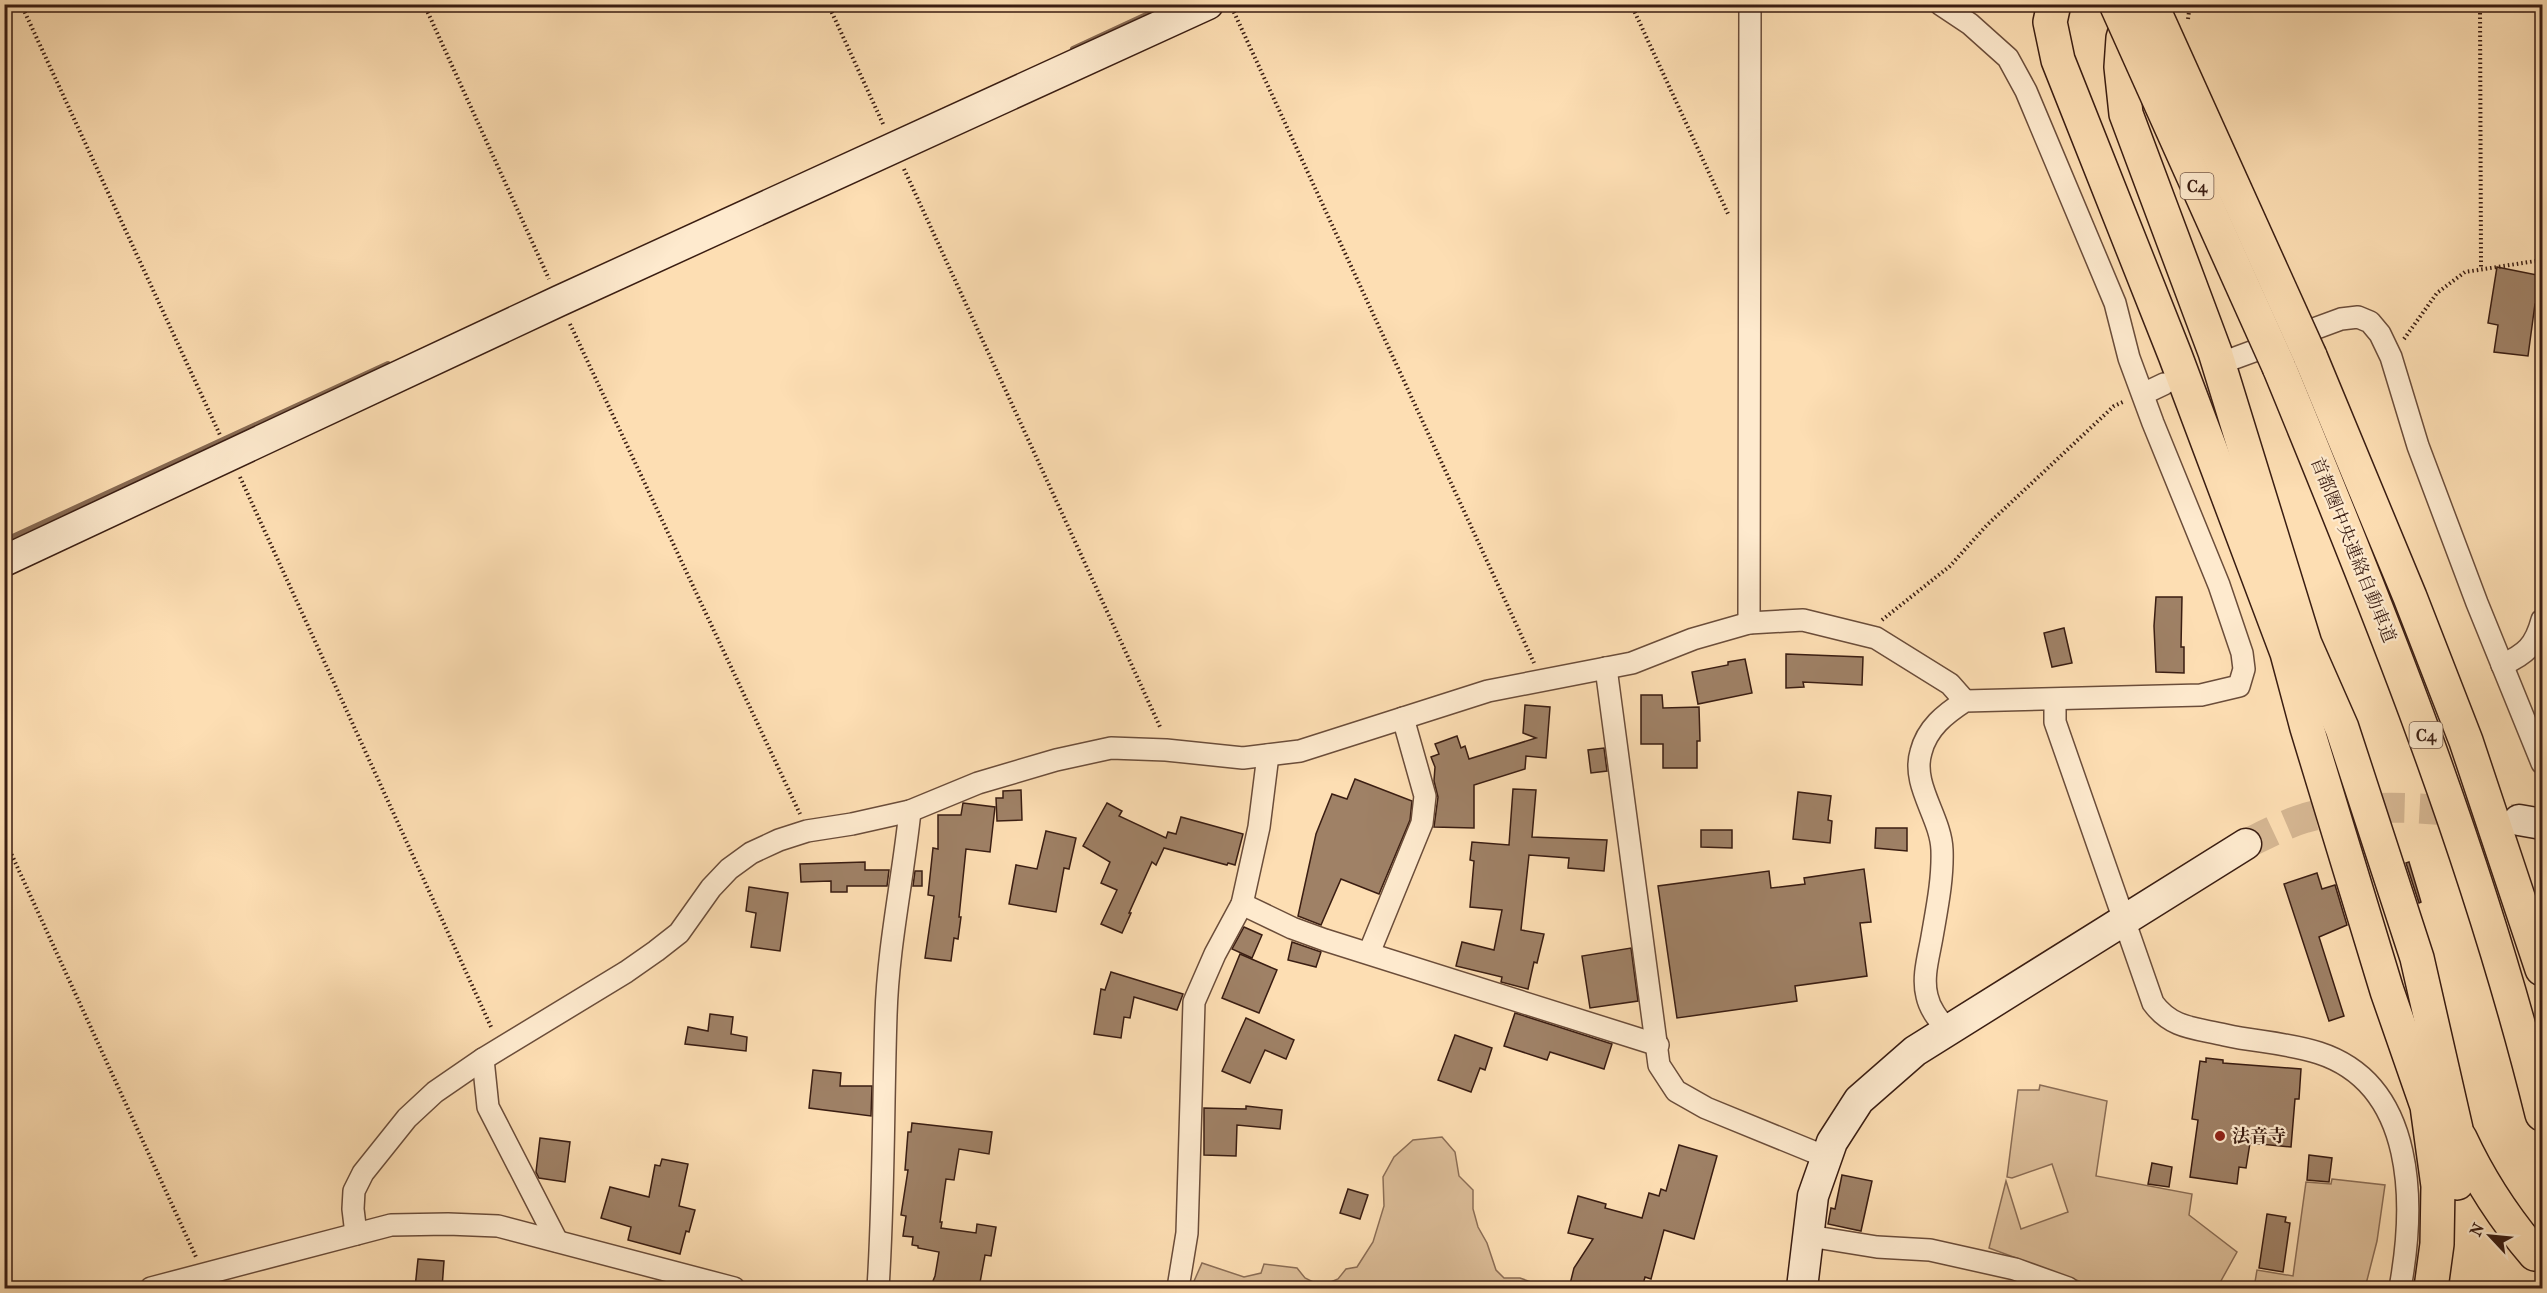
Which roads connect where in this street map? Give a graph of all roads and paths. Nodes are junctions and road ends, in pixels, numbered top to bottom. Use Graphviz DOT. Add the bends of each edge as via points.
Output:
graph roads {
  1 [pos="21,4"];
  2 [pos="424,4"];
  3 [pos="828,4"];
  4 [pos="1208,4"];
  5 [pos="1230,4"];
  6 [pos="1631,4"];
  7 [pos="1940,4"];
  8 [pos="2054,4"];
  9 [pos="2116,4"];
  10 [pos="2134,4"];
  11 [pos="2151,4"];
  12 [pos="2480,4"];
  13 [pos="1751,5"];
  14 [pos="894,148"];
  15 [pos="1750,250"];
  16 [pos="2542,260"];
  17 [pos="2481,268"];
  18 [pos="559,301"];
  19 [pos="2391,357"];
  20 [pos="2235,358"];
  21 [pos="2164,384"];
  22 [pos="2143,393"];
  23 [pos="230,455"];
  24 [pos="4,561"];
  25 [pos="2542,620"];
  26 [pos="1749,623"];
  27 [pos="1876,638"];
  28 [pos="2502,665"];
  29 [pos="1606,668"];
  30 [pos="1542,680"];
  31 [pos="2055,700"];
  32 [pos="1965,701"];
  33 [pos="1403,718"];
  34 [pos="1166,750"];
  35 [pos="1268,755"];
  36 [pos="2542,762"];
  37 [pos="909,811"];
  38 [pos="807,831"];
  39 [pos="4,838"];
  40 [pos="2246,844"];
  41 [pos="1242,904"];
  42 [pos="2123,921"];
  43 [pos="1369,953"];
  44 [pos="2542,969"];
  45 [pos="1948,1031"];
  46 [pos="1658,1045"];
  47 [pos="492,1054"];
  48 [pos="2542,1114"];
  49 [pos="2456,1129"];
  50 [pos="1826,1157"];
  51 [pos="356,1234"];
  52 [pos="1809,1236"];
  53 [pos="556,1240"];
  54 [pos="2535,1254"];
  55 [pos="204,1274"];
  56 [pos="690,1283"];
  57 [pos="151,1288"];
  58 [pos="734,1288"];
  59 [pos="878,1288"];
  60 [pos="1178,1288"];
  61 [pos="1802,1288"];
  62 [pos="2068,1288"];
  63 [pos="2400,1288"];
  64 [pos="2432,1288"];
  65 [pos="2451,1288"];
  1 -- 23 [label="path"];
  2 -- 18 [label="path"];
  3 -- 14 [label="path"];
  4 -- 14 [label="street"];
  5 -- 30 [label="path"];
  6 -- 15 [label="path" via="1738,237"];
  7 -- 22 [label="street" via="2008,58 2026,91 2115,303"];
  8 -- 64 [label="highway" via="2050,22 2058,60 2287,653 2380,970 2427,1106 2438,1186"];
  9 -- 48 [label="highway, 首都圏中央連絡自動車道 / C4, bridge" via="2279,367 2379,610 2482,901"];
  10 -- 49 [label="highway" via="2123,38 2121,67 2126,114 2216,352 2305,644 2342,728 2398,900 2416,958"];
  11 -- 44 [label="highway, 首都圏中央連絡自動車道 / C4, bridge" via="2310,356 2410,597 2466,741"];
  12 -- 17 [label="path"];
  13 -- 15 [label="street"];
  14 -- 18 [label="street"];
  14 -- 34 [label="path" via="1165,737"];
  15 -- 26 [label="street"];
  16 -- 17 [label="path"];
  17 -- 19 [label="path" via="2465,272 2437,293"];
  18 -- 23 [label="street"];
  18 -- 38 [label="path"];
  19 -- 20 [label="street" via="2380,334 2370,322 2358,317 2324,324"];
  19 -- 28 [label="street" via="2418,446"];
  21 -- 22 [label="street"];
  22 -- 27 [label="path" via="2114,406 1987,525 1950,566 1883,618"];
  22 -- 31 [label="street" via="2219,585 2244,669 2239,686 2201,695"];
  23 -- 24 [label="street"];
  23 -- 47 [label="path"];
  25 -- 28 [label="street" via="2532,645 2520,657"];
  26 -- 27 [label="street" via="1803,620"];
  26 -- 29 [label="street" via="1632,663"];
  27 -- 32 [label="street" via="1950,684"];
  28 -- 36 [label="street"];
  29 -- 30 [label="street"];
  29 -- 46 [label="street"];
  30 -- 33 [label="street" via="1488,691"];
  31 -- 32 [label="street"];
  31 -- 42 [label="street" via="2055,722"];
  32 -- 45 [label="street" via="1935,724 1920,754 1922,782 1942,848 1938,905 1925,977 1934,1014"];
  33 -- 35 [label="street" via="1300,751"];
  33 -- 43 [label="street" via="1425,796 1422,823"];
  34 -- 35 [label="street" via="1243,758"];
  34 -- 37 [label="street" via="1111,748 1056,760 978,783"];
  35 -- 41 [label="street" via="1259,827"];
  37 -- 38 [label="street"];
  37 -- 59 [label="street" via="886,1015"];
  38 -- 47 [label="street" via="752,853 729,869 679,933 656,951"];
  39 -- 55 [label="path"];
  40 -- 42 [label="street"];
  41 -- 43 [label="street" via="1292,928"];
  41 -- 60 [label="street" via="1194,1002 1187,1233"];
  42 -- 45 [label="street"];
  42 -- 63 [label="street" via="2153,1003 2173,1023 2319,1053 2358,1075 2378,1095 2402,1146 2406,1179 2407,1224"];
  43 -- 46 [label="street"];
  45 -- 50 [label="street" via="1916,1051 1859,1100"];
  46 -- 50 [label="street" via="1659,1065 1676,1091 1706,1108"];
  47 -- 51 [label="street" via="435,1092 407,1118 363,1173 354,1191"];
  47 -- 53 [label="street" via="488,1107"];
  49 -- 54 [label="highway" via="2479,1178 2509,1224"];
  49 -- 65 [label="highway" via="2457,1237"];
  50 -- 52 [label="street" via="1813,1196"];
  51 -- 53 [label="street" via="391,1225 468,1224 498,1226"];
  51 -- 55 [label="street"];
  52 -- 61 [label="street"];
  52 -- 62 [label="street" via="1877,1247 1930,1250 2015,1269"];
  53 -- 56 [label="street"];
  55 -- 57 [label="street"];
  56 -- 58 [label="street"];
}
